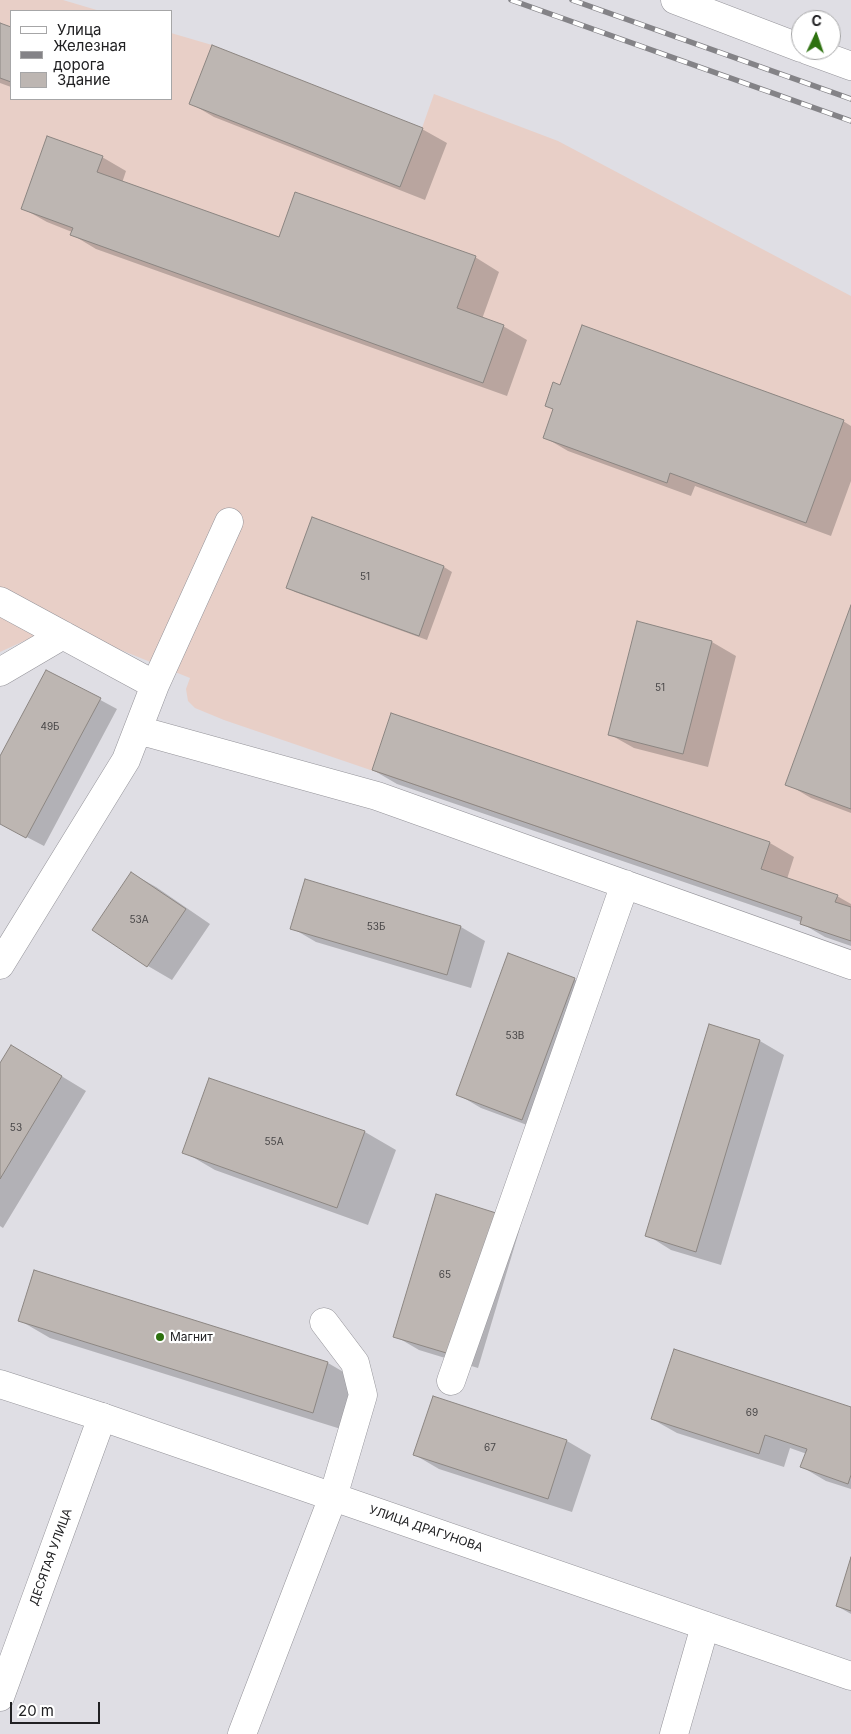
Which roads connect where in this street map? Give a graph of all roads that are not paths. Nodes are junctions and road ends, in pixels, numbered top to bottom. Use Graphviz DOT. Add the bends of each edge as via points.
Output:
graph roads {
  1 [pos="675,0"];
  2 [pos="791,44"];
  3 [pos="834,60"];
  4 [pos="851,66"];
  5 [pos="229,522"];
  6 [pos="0,601"];
  7 [pos="63,635"];
  8 [pos="0,672"];
  9 [pos="155,685"];
  10 [pos="138,730"];
  11 [pos="625,884"];
  12 [pos="851,964"];
  13 [pos="0,965"];
  14 [pos="324,1322"];
  15 [pos="451,1381"];
  16 [pos="0,1384"];
  17 [pos="102,1417"];
  18 [pos="333,1496"];
  19 [pos="705,1626"];
  20 [pos="851,1676"];
  21 [pos="0,1697"];
  22 [pos="242,1734"];
  23 [pos="674,1734"];
  1 -- 2 [label="main road"];
  3 -- 4 [label="main road"];
  5 -- 9 [label="main road"];
  6 -- 7 [label="main road"];
  7 -- 8 [label="main road"];
  7 -- 9 [label="main road"];
  9 -- 10 [label="main road"];
  10 -- 11 [label="main road" via="377,796"];
  10 -- 13 [label="main road" via="126,760"];
  11 -- 12 [label="main road"];
  11 -- 15 [label="main road"];
  14 -- 18 [label="main road" via="355,1363 363,1395"];
  16 -- 17 [label="main road, УЛИЦА ДРАГУНОВА"];
  17 -- 18 [label="main road, УЛИЦА ДРАГУНОВА"];
  17 -- 21 [label="main road, ДЕСЯТАЯ УЛИЦА"];
  18 -- 19 [label="main road, УЛИЦА ДРАГУНОВА"];
  18 -- 22 [label="main road"];
  19 -- 20 [label="main road, УЛИЦА ДРАГУНОВА"];
  19 -- 23 [label="main road"];
}
